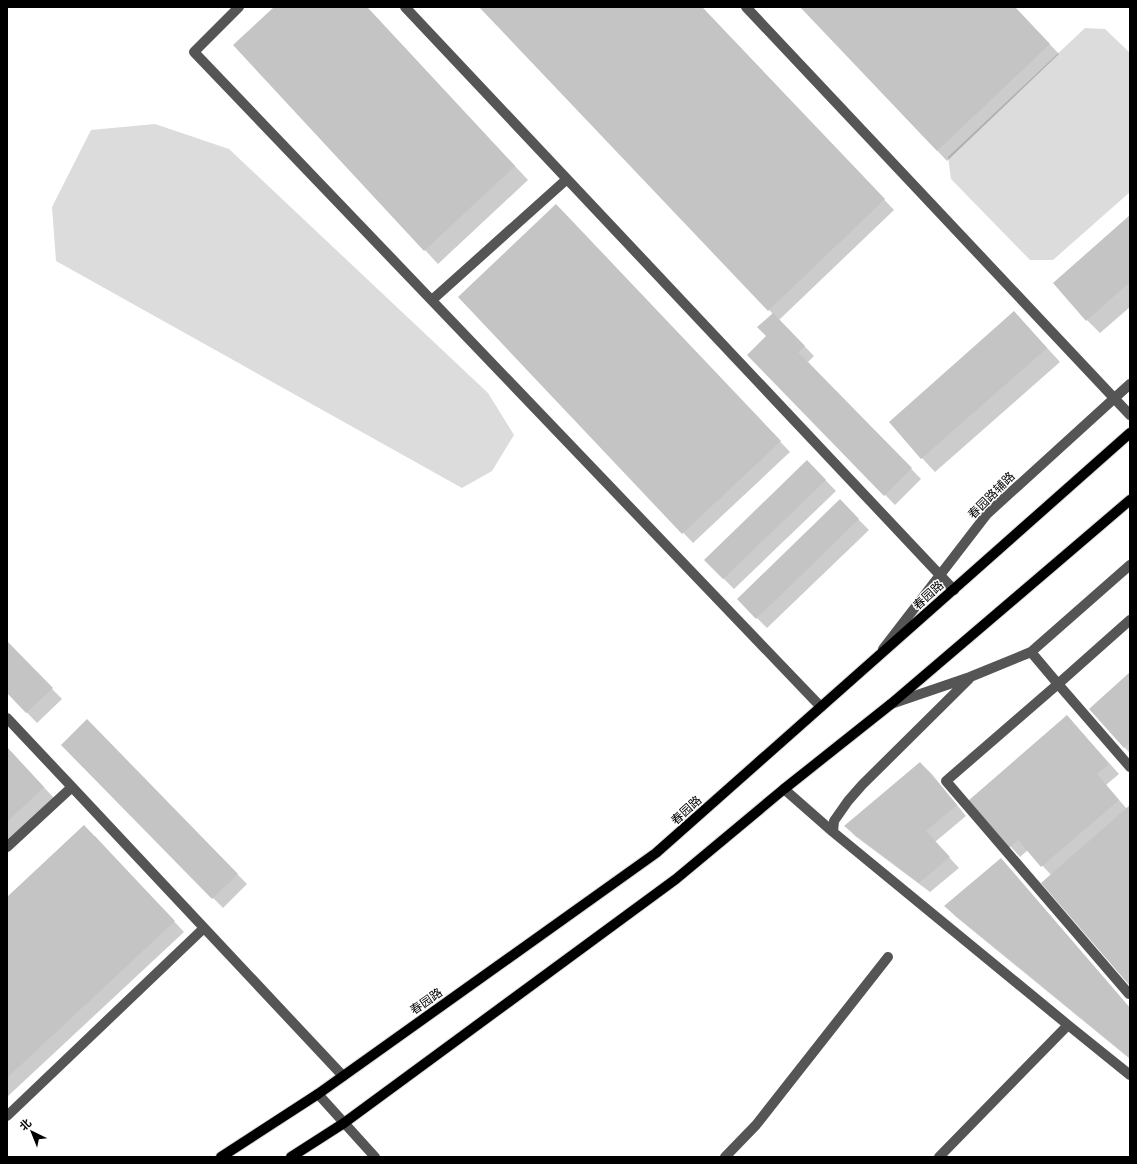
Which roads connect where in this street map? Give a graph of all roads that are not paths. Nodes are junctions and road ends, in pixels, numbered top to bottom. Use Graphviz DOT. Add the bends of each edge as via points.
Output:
graph roads {
  1 [pos="239,7"];
  2 [pos="405,7"];
  3 [pos="746,7"];
  4 [pos="567,179"];
  5 [pos="432,300"];
  6 [pos="1130,384"];
  7 [pos="1114,398"];
  8 [pos="1130,415"];
  9 [pos="1130,433"];
  10 [pos="1130,500"];
  11 [pos="1130,565"];
  12 [pos="940,574"];
  13 [pos="954,590"];
  14 [pos="1130,620"];
  15 [pos="1031,652"];
  16 [pos="874,660"];
  17 [pos="970,677"];
  18 [pos="1058,684"];
  19 [pos="891,704"];
  20 [pos="821,707"];
  21 [pos="7,718"];
  22 [pos="1130,767"];
  23 [pos="72,787"];
  24 [pos="784,789"];
  25 [pos="833,832"];
  26 [pos="7,847"];
  27 [pos="204,928"];
  28 [pos="888,957"];
  29 [pos="1129,994"];
  30 [pos="1068,1025"];
  31 [pos="1130,1075"];
  32 [pos="343,1076"];
  33 [pos="318,1094"];
  34 [pos="7,1116"];
  35 [pos="344,1123"];
  36 [pos="221,1157"];
  37 [pos="291,1157"];
  38 [pos="375,1157"];
  39 [pos="725,1157"];
  40 [pos="939,1157"];
  1 -- 5 [label="street" via="194,52"];
  2 -- 4 [label="street"];
  3 -- 7 [label="street"];
  4 -- 5 [label="street"];
  4 -- 12 [label="street"];
  5 -- 20 [label="street"];
  6 -- 7 [label="street, 春园路辅路"];
  7 -- 8 [label="street"];
  7 -- 12 [label="street, 春园路辅路" via="987,514"];
  9 -- 13 [label="main road, 春园路"];
  10 -- 19 [label="main road"];
  11 -- 15 [label="street"];
  12 -- 13 [label="street"];
  12 -- 16 [label="street, 春园路辅路"];
  13 -- 16 [label="main road, 春园路"];
  14 -- 18 [label="street"];
  15 -- 17 [label="street"];
  15 -- 18 [label="street"];
  16 -- 20 [label="main road, 春园路"];
  17 -- 19 [label="street"];
  17 -- 25 [label="street" via="862,785 834,821"];
  18 -- 22 [label="street"];
  18 -- 29 [label="street" via="946,781"];
  19 -- 24 [label="main road"];
  20 -- 32 [label="main road, 春园路" via="656,853"];
  21 -- 23 [label="street"];
  23 -- 26 [label="street"];
  23 -- 27 [label="street"];
  24 -- 25 [label="street"];
  24 -- 35 [label="main road" via="676,879"];
  25 -- 30 [label="street"];
  27 -- 32 [label="street"];
  27 -- 34 [label="street"];
  28 -- 39 [label="street" via="756,1126"];
  30 -- 31 [label="street"];
  30 -- 40 [label="street"];
  32 -- 33 [label="main road, 春园路"];
  33 -- 35 [label="street"];
  33 -- 36 [label="main road, 春园路"];
  35 -- 37 [label="main road"];
  35 -- 38 [label="street"];
}
